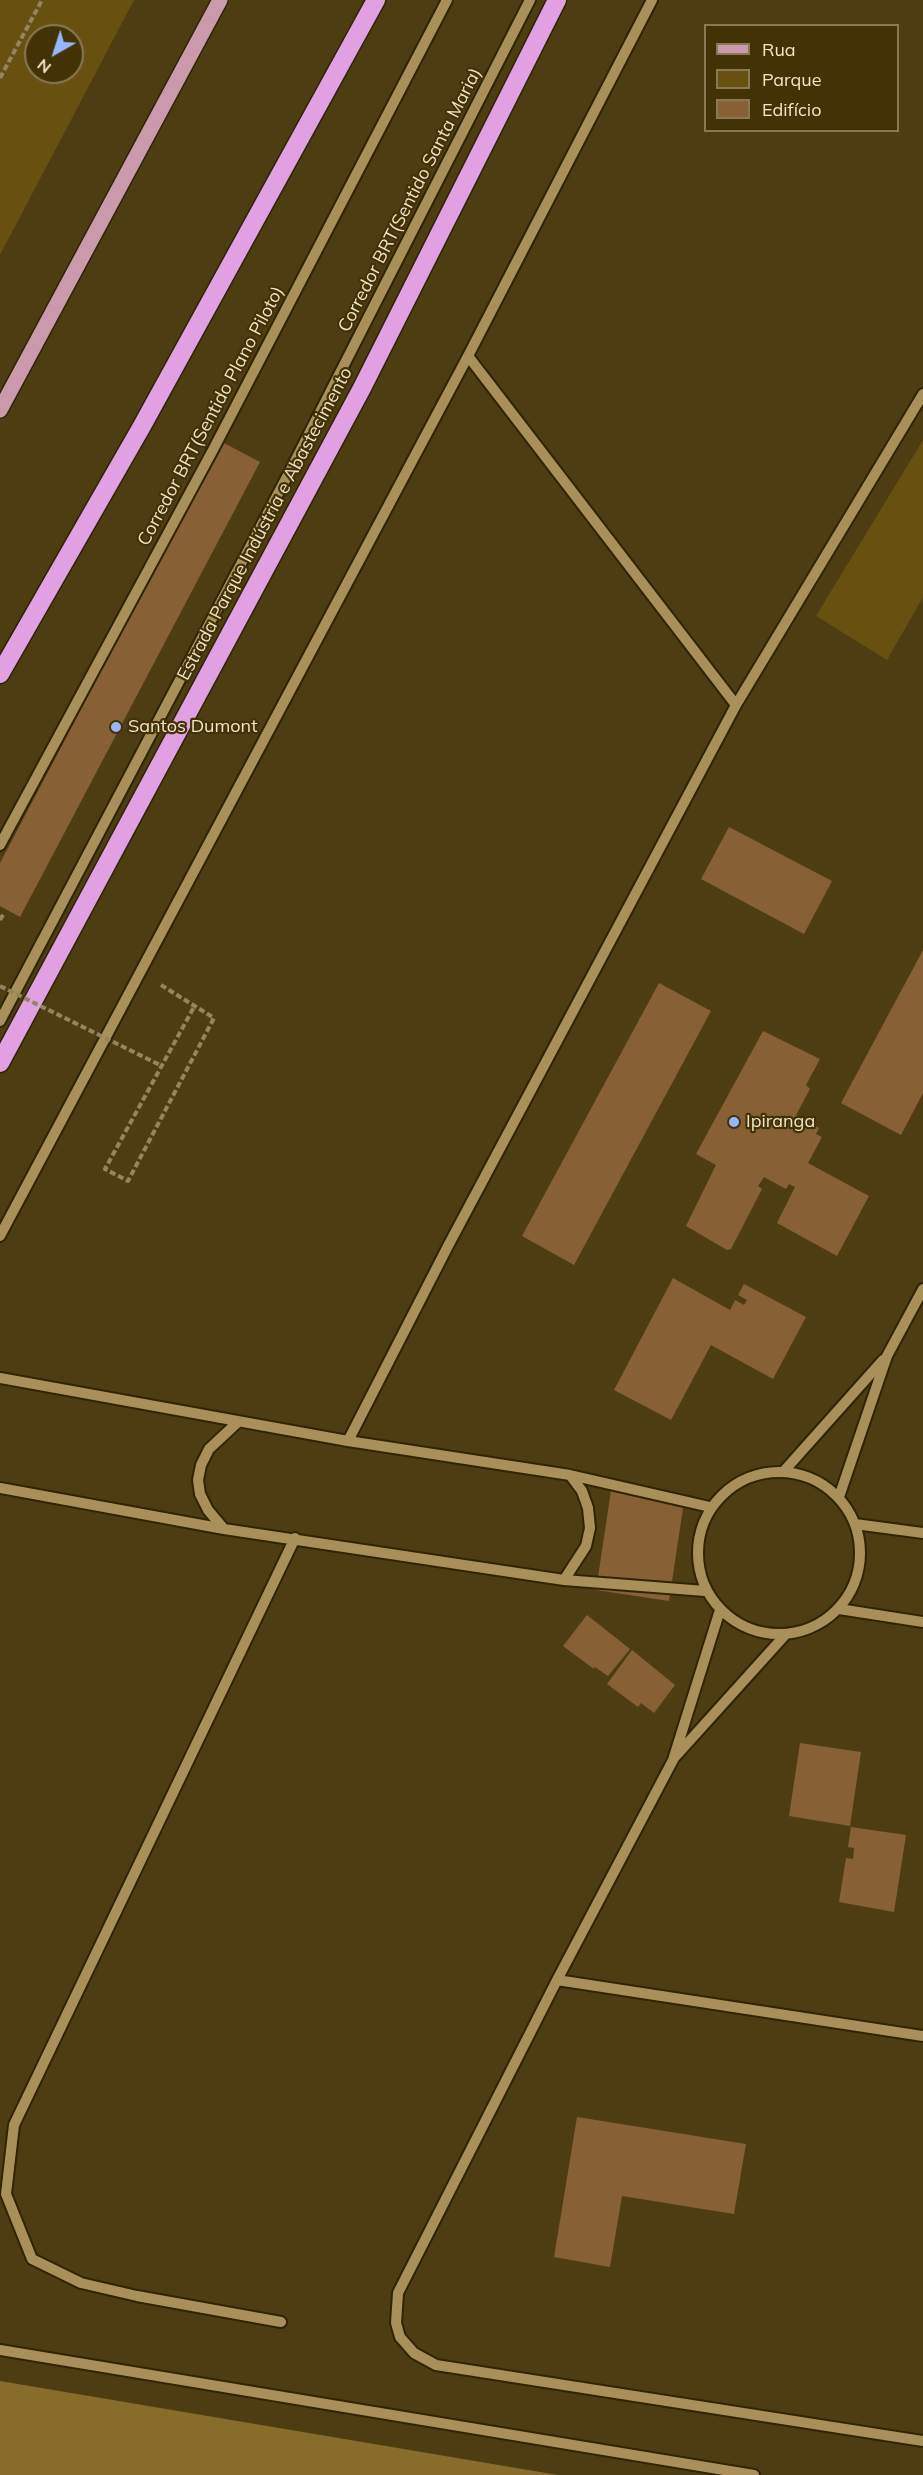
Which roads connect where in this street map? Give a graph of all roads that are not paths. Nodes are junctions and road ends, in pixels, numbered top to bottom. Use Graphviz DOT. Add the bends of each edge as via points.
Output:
graph roads {
  1 [pos="220,0"];
  2 [pos="376,0"];
  3 [pos="447,0"];
  4 [pos="530,0"];
  5 [pos="557,0"];
  6 [pos="652,0"];
  7 [pos="468,356"];
  8 [pos="923,394"];
  9 [pos="0,410"];
  10 [pos="0,675"];
  11 [pos="736,705"];
  12 [pos="0,845"];
  13 [pos="0,1021"];
  14 [pos="0,1063"];
  15 [pos="0,1236"];
  16 [pos="923,1289"];
  17 [pos="887,1356"];
  18 [pos="0,1378"];
  19 [pos="238,1422"];
  20 [pos="348,1441"];
  21 [pos="784,1471"];
  22 [pos="570,1475"];
  23 [pos="0,1488"];
  24 [pos="839,1497"];
  25 [pos="710,1507"];
  26 [pos="855,1524"];
  27 [pos="224,1529"];
  28 [pos="923,1533"];
  29 [pos="296,1538"];
  30 [pos="564,1580"];
  31 [pos="705,1591"];
  32 [pos="839,1609"];
  33 [pos="720,1610"];
  34 [pos="923,1622"];
  35 [pos="786,1634"];
  36 [pos="673,1760"];
  37 [pos="557,1980"];
  38 [pos="923,2036"];
  39 [pos="281,2322"];
  40 [pos="0,2350"];
  41 [pos="923,2441"];
  42 [pos="754,2475"];
  1 -- 9 [label="main road"];
  2 -- 10 [label="highway"];
  3 -- 12 [label="street, Corredor BRT(Sentido Plano Piloto)" via="214,448"];
  4 -- 13 [label="street, Corredor BRT(Sentido Santa Maria)" via="286,480"];
  5 -- 14 [label="highway, Estrada Parque Indústria e Abastecimento" via="362,388"];
  6 -- 7 [label="street"];
  7 -- 11 [label="street"];
  7 -- 15 [label="street"];
  8 -- 11 [label="street"];
  11 -- 20 [label="street"];
  16 -- 17 [label="street"];
  17 -- 21 [label="street"];
  17 -- 24 [label="street"];
  18 -- 19 [label="street"];
  19 -- 20 [label="street"];
  19 -- 27 [label="street" via="209,1449 198,1480 208,1510"];
  20 -- 22 [label="street"];
  21 -- 24 [label="street" via="814,1479"];
  21 -- 25 [label="street" via="742,1479"];
  22 -- 25 [label="street"];
  22 -- 30 [label="street" via="582,1491 590,1528 586,1545"];
  23 -- 27 [label="street"];
  24 -- 26 [label="street"];
  25 -- 31 [label="street" via="696,1548"];
  26 -- 28 [label="street"];
  26 -- 32 [label="street" via="861,1554 855,1583"];
  27 -- 29 [label="street"];
  29 -- 30 [label="street"];
  29 -- 39 [label="street" via="14,2125 6,2194 32,2259 81,2283"];
  30 -- 31 [label="street"];
  31 -- 33 [label="street"];
  32 -- 34 [label="street"];
  32 -- 35 [label="street" via="815,1627"];
  33 -- 35 [label="street" via="750,1630"];
  33 -- 36 [label="street"];
  35 -- 36 [label="street"];
  36 -- 37 [label="street"];
  37 -- 38 [label="street"];
  37 -- 41 [label="street" via="398,2293 396,2323 400,2337 414,2353 436,2365"];
  40 -- 42 [label="street"];
}
